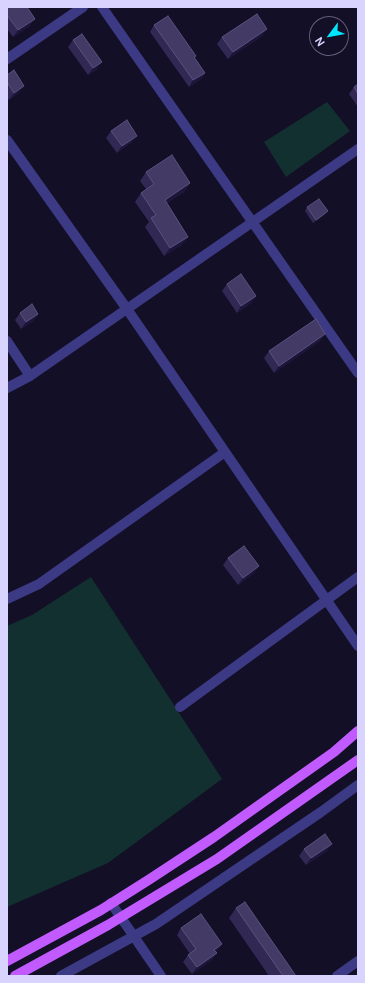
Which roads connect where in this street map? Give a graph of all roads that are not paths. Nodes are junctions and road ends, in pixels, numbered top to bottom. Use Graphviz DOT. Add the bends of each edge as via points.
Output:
graph roads {
  1 [pos="83,7"];
  2 [pos="102,7"];
  3 [pos="7,58"];
  4 [pos="7,140"];
  5 [pos="358,149"];
  6 [pos="253,222"];
  7 [pos="127,309"];
  8 [pos="7,341"];
  9 [pos="358,373"];
  10 [pos="30,376"];
  11 [pos="7,388"];
  12 [pos="225,452"];
  13 [pos="358,577"];
  14 [pos="7,599"];
  15 [pos="327,599"];
  16 [pos="358,646"];
  17 [pos="180,707"];
  18 [pos="358,731"];
  19 [pos="358,760"];
  20 [pos="358,784"];
  21 [pos="206,843"];
  22 [pos="217,858"];
  23 [pos="111,903"];
  24 [pos="120,918"];
  25 [pos="133,937"];
  26 [pos="7,961"];
  27 [pos="358,961"];
  28 [pos="15,976"];
  29 [pos="61,976"];
  30 [pos="161,976"];
  31 [pos="337,976"];
  1 -- 3 [label="street"];
  2 -- 6 [label="street"];
  4 -- 7 [label="street"];
  5 -- 6 [label="street"];
  6 -- 7 [label="street"];
  6 -- 9 [label="street"];
  7 -- 10 [label="street"];
  7 -- 12 [label="street"];
  8 -- 10 [label="street"];
  10 -- 11 [label="street"];
  12 -- 14 [label="street" via="39,584"];
  12 -- 15 [label="street"];
  13 -- 15 [label="street"];
  15 -- 16 [label="street"];
  15 -- 17 [label="street"];
  18 -- 21 [label="main road" via="334,752"];
  19 -- 22 [label="main road"];
  20 -- 25 [label="street" via="308,821"];
  21 -- 22 [label="main road"];
  21 -- 23 [label="main road"];
  22 -- 24 [label="main road"];
  23 -- 24 [label="street"];
  23 -- 26 [label="main road"];
  24 -- 25 [label="street"];
  24 -- 28 [label="main road"];
  25 -- 29 [label="street"];
  25 -- 30 [label="street"];
  27 -- 31 [label="street"];
}
